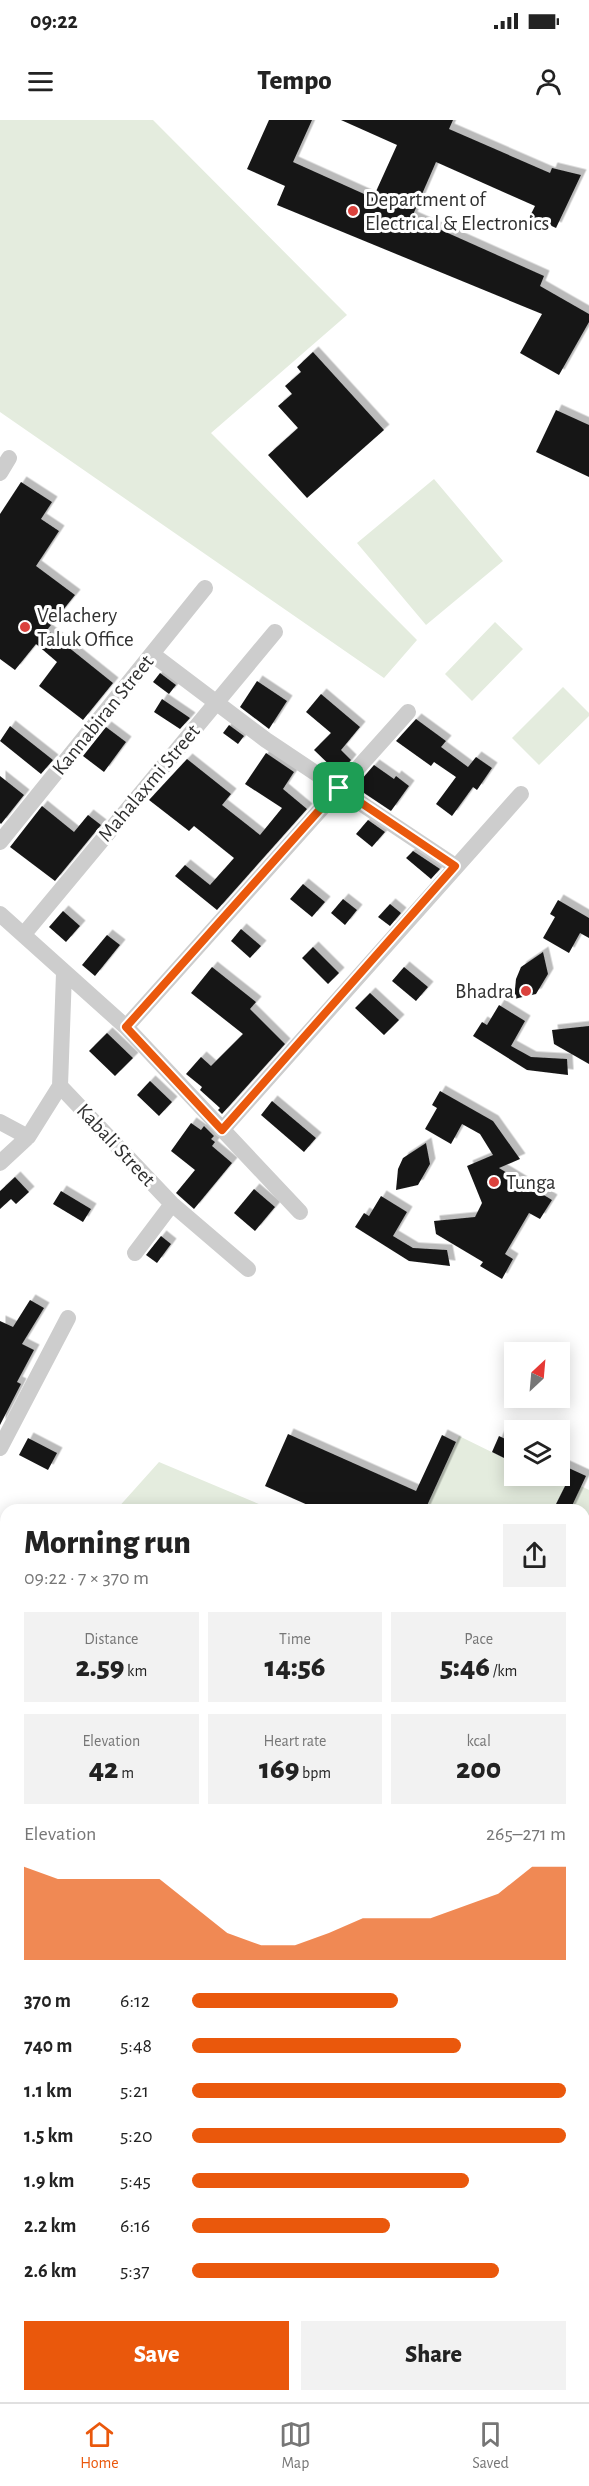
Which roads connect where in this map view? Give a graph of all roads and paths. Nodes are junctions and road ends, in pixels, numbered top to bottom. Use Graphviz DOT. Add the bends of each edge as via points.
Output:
graph roads {
  1 [pos="9,458"];
  2 [pos="0,473"];
  3 [pos="205,588"];
  4 [pos="275,633"];
  5 [pos="152,654"];
  6 [pos="217,702"];
  7 [pos="408,712"];
  8 [pos="339,788"];
  9 [pos="521,794"];
  10 [pos="0,842"];
  11 [pos="455,866"];
  12 [pos="0,914"];
  13 [pos="24,934"];
  14 [pos="64,973"];
  15 [pos="126,1027"];
  16 [pos="60,1086"];
  17 [pos="0,1122"];
  18 [pos="222,1130"];
  19 [pos="28,1137"];
  20 [pos="0,1163"];
  21 [pos="172,1204"];
  22 [pos="300,1212"];
  23 [pos="135,1253"];
  24 [pos="248,1269"];
  25 [pos="68,1318"];
  26 [pos="0,1448"];
  1 -- 2 [label="street"];
  3 -- 5 [label="street, Kannabiran Street"];
  4 -- 6 [label="street, Mahalaxmi Street"];
  5 -- 6 [label="street"];
  5 -- 10 [label="street, Kannabiran Street"];
  6 -- 8 [label="street"];
  6 -- 13 [label="street, Mahalaxmi Street"];
  7 -- 8 [label="street"];
  8 -- 11 [label="street"];
  8 -- 15 [label="street"];
  9 -- 11 [label="street"];
  11 -- 18 [label="street"];
  12 -- 13 [label="street"];
  13 -- 14 [label="street"];
  14 -- 15 [label="street"];
  14 -- 16 [label="street"];
  15 -- 18 [label="street"];
  16 -- 19 [label="street"];
  16 -- 21 [label="street, Kabali Street"];
  17 -- 19 [label="street"];
  18 -- 22 [label="street"];
  19 -- 20 [label="street"];
  21 -- 23 [label="street"];
  21 -- 24 [label="street, Kabali Street"];
  25 -- 26 [label="street"];
}
